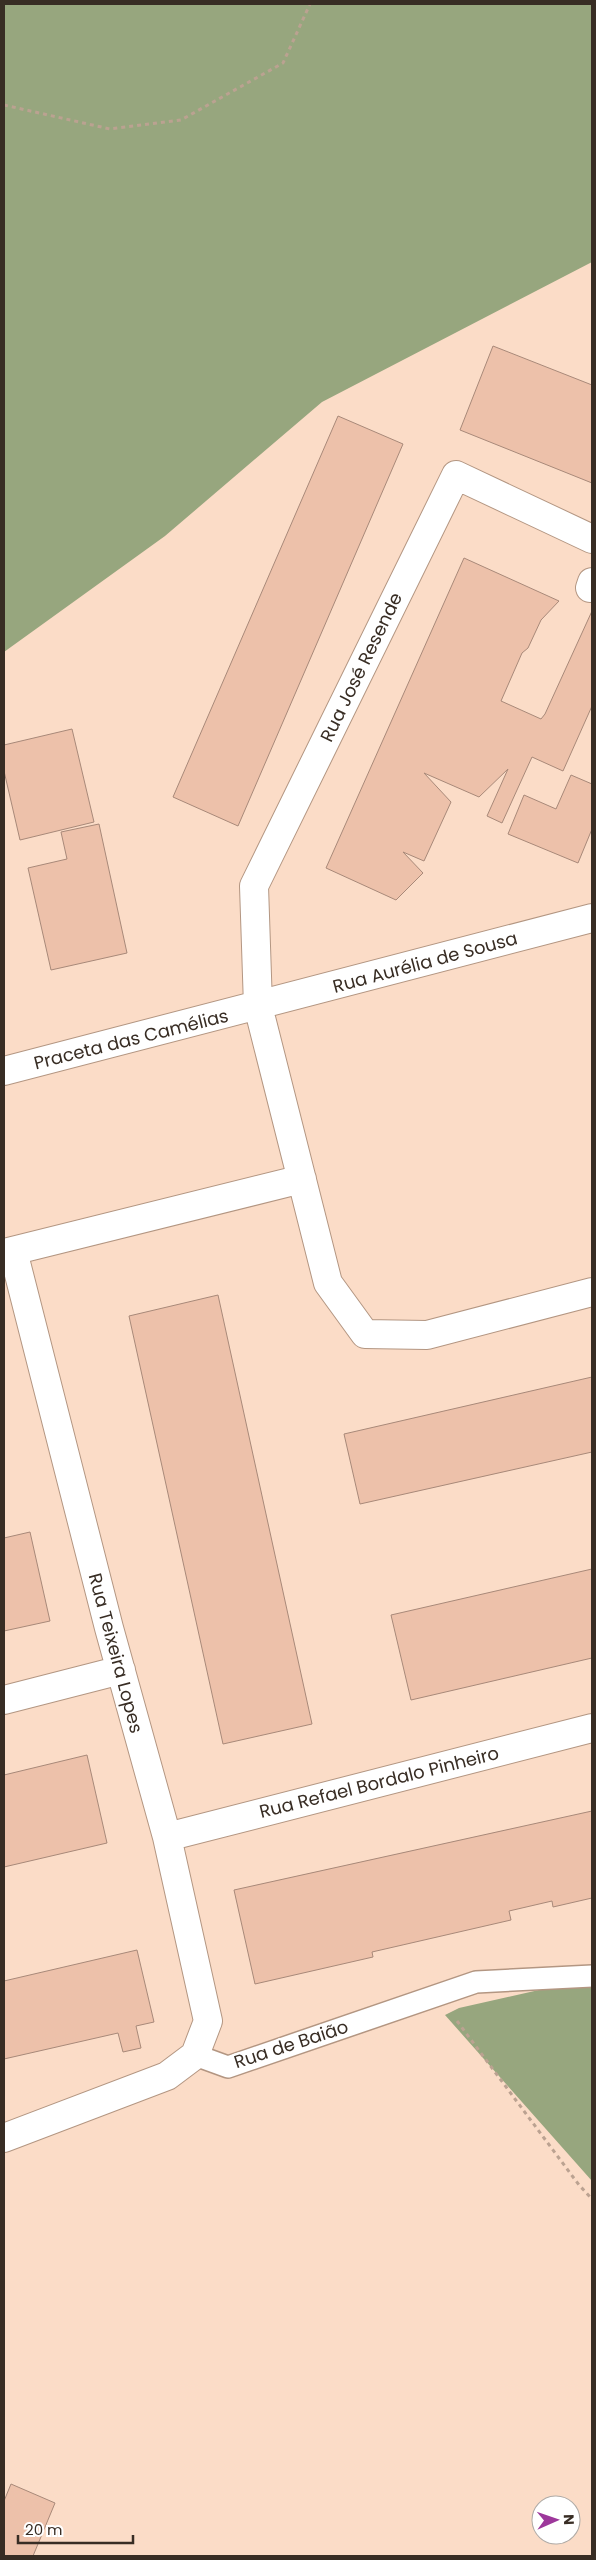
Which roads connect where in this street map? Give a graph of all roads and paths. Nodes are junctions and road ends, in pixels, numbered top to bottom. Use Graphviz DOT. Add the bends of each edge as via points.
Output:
graph roads {
  1 [pos="310,4"];
  2 [pos="4,105"];
  3 [pos="592,539"];
  4 [pos="592,918"];
  5 [pos="258,1006"];
  6 [pos="4,1071"];
  7 [pos="302,1178"];
  8 [pos="8,1252"];
  9 [pos="592,1292"];
  10 [pos="120,1670"];
  11 [pos="4,1700"];
  12 [pos="592,1728"];
  13 [pos="167,1836"];
  14 [pos="592,1976"];
  15 [pos="437,1995"];
  16 [pos="195,2055"];
  17 [pos="4,2138"];
  18 [pos="592,2199"];
  1 -- 2 [label="path" via="283,63 182,120 110,129"];
  3 -- 5 [label="street, Rua José Resende" via="456,475 254,886"];
  4 -- 5 [label="street, Rua Aurélia de Sousa"];
  5 -- 6 [label="street, Praceta das Camélias"];
  5 -- 7 [label="street"];
  7 -- 8 [label="street"];
  7 -- 9 [label="street" via="328,1283 365,1334 426,1335"];
  8 -- 10 [label="street, Rua Teixeira Lopes"];
  10 -- 11 [label="street"];
  10 -- 13 [label="street, Rua Teixeira Lopes"];
  12 -- 13 [label="street, Rua Refael Bordalo Pinheiro"];
  13 -- 16 [label="street, Rua Teixeira Lopes" via="208,2021"];
  14 -- 15 [label="lane, Rua de Baião" via="476,1982"];
  15 -- 16 [label="lane, Rua de Baião" via="228,2067"];
  15 -- 18 [label="path"];
  16 -- 17 [label="street" via="167,2076"];
}
